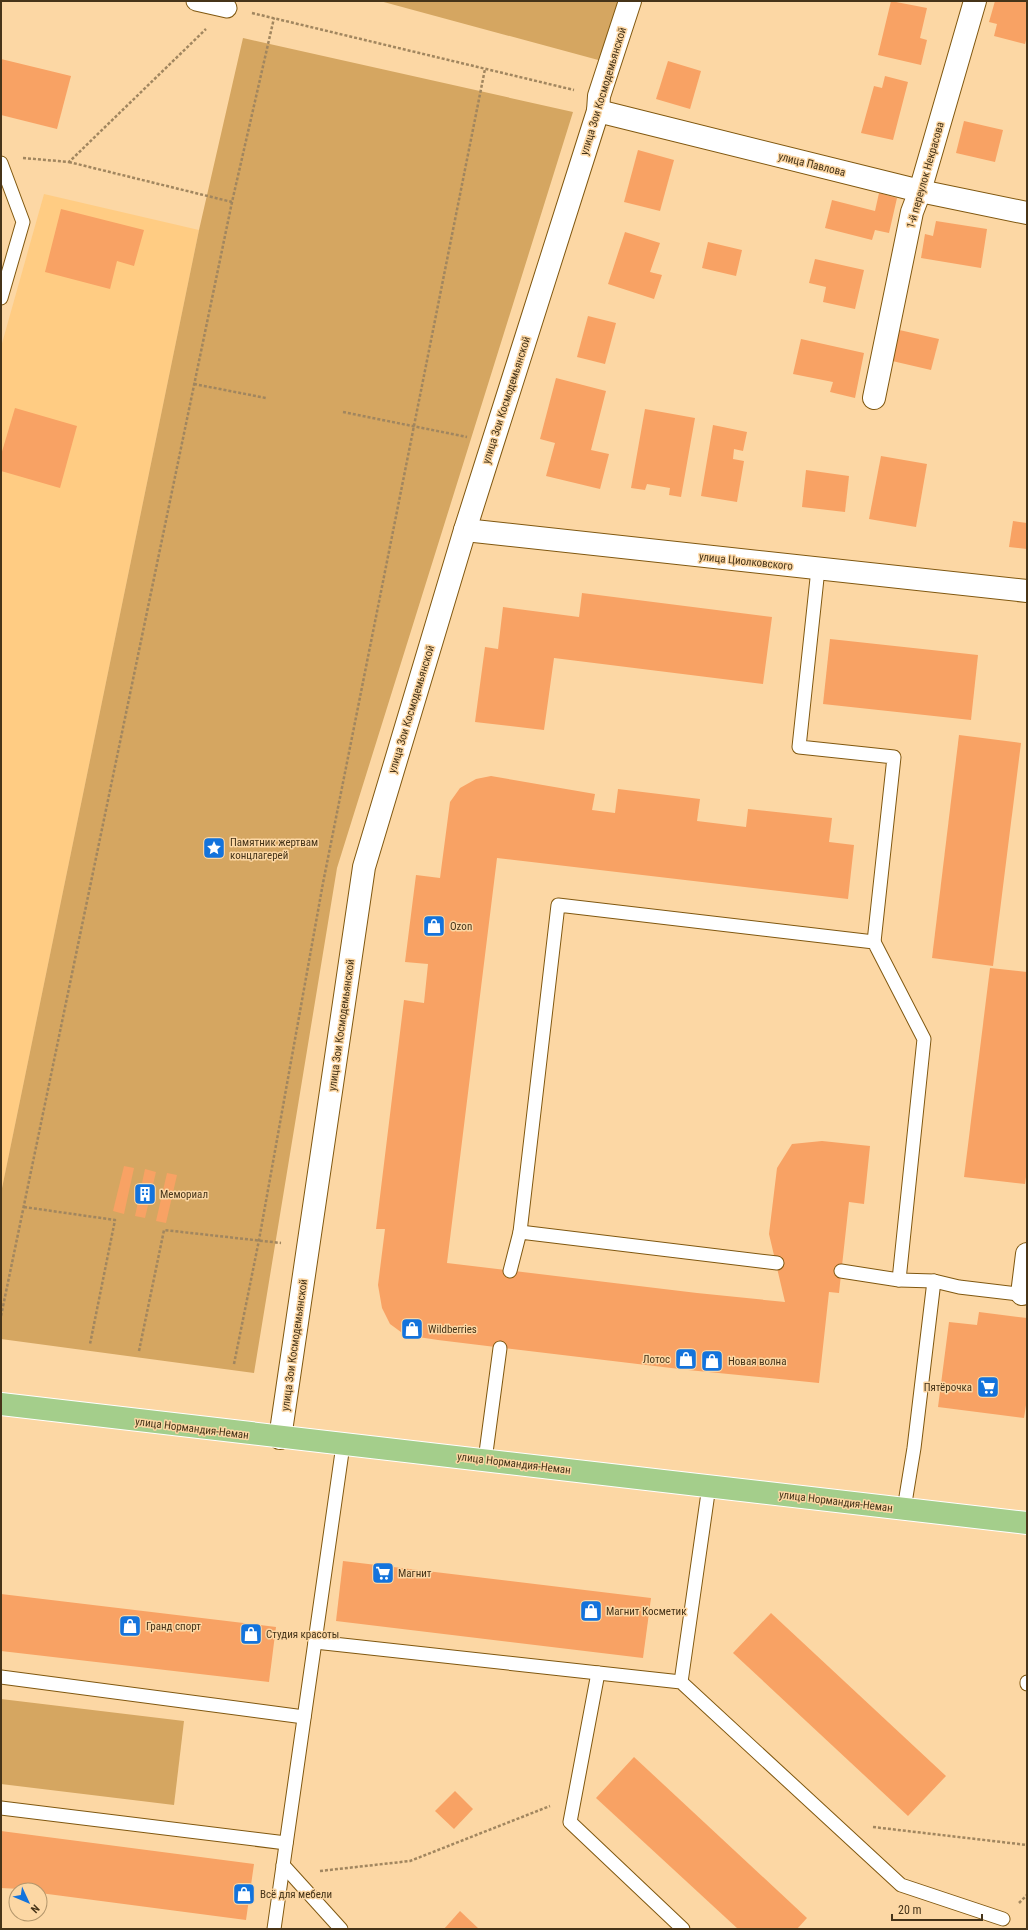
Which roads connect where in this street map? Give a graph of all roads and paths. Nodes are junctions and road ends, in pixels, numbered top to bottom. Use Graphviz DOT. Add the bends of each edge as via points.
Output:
graph roads {
  1 [pos="196,1"];
  2 [pos="630,1"];
  3 [pos="976,1"];
  4 [pos="227,8"];
  5 [pos="485,69"];
  6 [pos="599,103"];
  7 [pos="16,157"];
  8 [pos="69,162"];
  9 [pos="1,163"];
  10 [pos="920,191"];
  11 [pos="232,202"];
  12 [pos="1027,213"];
  13 [pos="1,298"];
  14 [pos="194,384"];
  15 [pos="266,398"];
  16 [pos="874,398"];
  17 [pos="343,412"];
  18 [pos="415,427"];
  19 [pos="493,442"];
  20 [pos="465,530"];
  21 [pos="818,569"];
  22 [pos="1027,591"];
  23 [pos="874,942"];
  24 [pos="24,1207"];
  25 [pos="520,1232"];
  26 [pos="259,1240"];
  27 [pos="308,1246"];
  28 [pos="1027,1254"];
  29 [pos="777,1263"];
  30 [pos="510,1271"];
  31 [pos="841,1271"];
  32 [pos="899,1280"];
  33 [pos="934,1281"];
  34 [pos="1025,1294"];
  35 [pos="1,1316"];
  36 [pos="90,1344"];
  37 [pos="500,1348"];
  38 [pos="139,1350"];
  39 [pos="234,1364"];
  40 [pos="1,1404"];
  41 [pos="280,1438"];
  42 [pos="344,1445"];
  43 [pos="485,1460"];
  44 [pos="709,1486"];
  45 [pos="904,1509"];
  46 [pos="1027,1524"];
  47 [pos="315,1642"];
  48 [pos="598,1673"];
  49 [pos="1,1677"];
  50 [pos="681,1682"];
  51 [pos="304,1717"];
  52 [pos="575,1797"];
  53 [pos="1,1808"];
  54 [pos="833,1822"];
  55 [pos="286,1842"];
  56 [pos="1027,1845"];
  57 [pos="287,1870"];
  58 [pos="1003,1919"];
  59 [pos="274,1929"];
  60 [pos="341,1929"];
  61 [pos="683,1929"];
  1 -- 4 [label="street"];
  2 -- 6 [label="street, улица Зои Космодемьянской"];
  3 -- 10 [label="street, 1-й переулок Некрасова"];
  4 -- 8 [label="path"];
  5 -- 6 [label="path"];
  5 -- 11 [label="path" via="274,18"];
  5 -- 18 [label="path"];
  6 -- 10 [label="street, улица Павлова"];
  6 -- 19 [label="street, улица Зои Космодемьянской"];
  7 -- 8 [label="path"];
  8 -- 11 [label="path"];
  9 -- 13 [label="lane" via="23,222"];
  10 -- 12 [label="street, улица Павлова"];
  10 -- 16 [label="street, 1-й переулок Некрасова" via="912,212"];
  11 -- 14 [label="path"];
  14 -- 15 [label="path"];
  14 -- 24 [label="path"];
  17 -- 18 [label="path"];
  18 -- 19 [label="path"];
  18 -- 26 [label="path" via="323,883"];
  19 -- 20 [label="street, улица Зои Космодемьянской"];
  20 -- 21 [label="street, улица Циолковского"];
  20 -- 27 [label="street, улица Зои Космодемьянской" via="364,867"];
  21 -- 22 [label="street, улица Циолковского"];
  21 -- 23 [label="lane" via="799,747 894,757"];
  23 -- 25 [label="lane" via="558,905"];
  23 -- 32 [label="lane" via="924,1039"];
  24 -- 35 [label="path"];
  24 -- 36 [label="path" via="115,1220"];
  25 -- 29 [label="lane"];
  25 -- 30 [label="lane"];
  26 -- 27 [label="path"];
  26 -- 38 [label="path" via="164,1230"];
  26 -- 39 [label="path"];
  27 -- 41 [label="street, улица Зои Космодемьянской"];
  28 -- 34 [label="street"];
  31 -- 32 [label="lane"];
  32 -- 33 [label="lane"];
  33 -- 34 [label="lane" via="958,1287"];
  33 -- 45 [label="lane"];
  37 -- 43 [label="lane"];
  40 -- 41 [label="main road, улица Нормандия-Неман"];
  41 -- 42 [label="main road, улица Нормандия-Неман"];
  42 -- 43 [label="main road, улица Нормандия-Неман"];
  42 -- 47 [label="lane"];
  43 -- 44 [label="main road, улица Нормандия-Неман"];
  44 -- 45 [label="main road, улица Нормандия-Неман"];
  44 -- 50 [label="lane"];
  45 -- 46 [label="main road, улица Нормандия-Неман"];
  47 -- 48 [label="lane"];
  47 -- 51 [label="lane"];
  48 -- 50 [label="lane"];
  48 -- 52 [label="lane"];
  49 -- 51 [label="lane"];
  50 -- 54 [label="lane"];
  51 -- 55 [label="lane"];
  52 -- 57 [label="path" via="410,1861"];
  52 -- 61 [label="lane" via="570,1822"];
  53 -- 55 [label="lane"];
  54 -- 56 [label="path"];
  54 -- 58 [label="lane" via="901,1885"];
  55 -- 57 [label="lane"];
  57 -- 59 [label="lane"];
  57 -- 60 [label="lane"];
}
